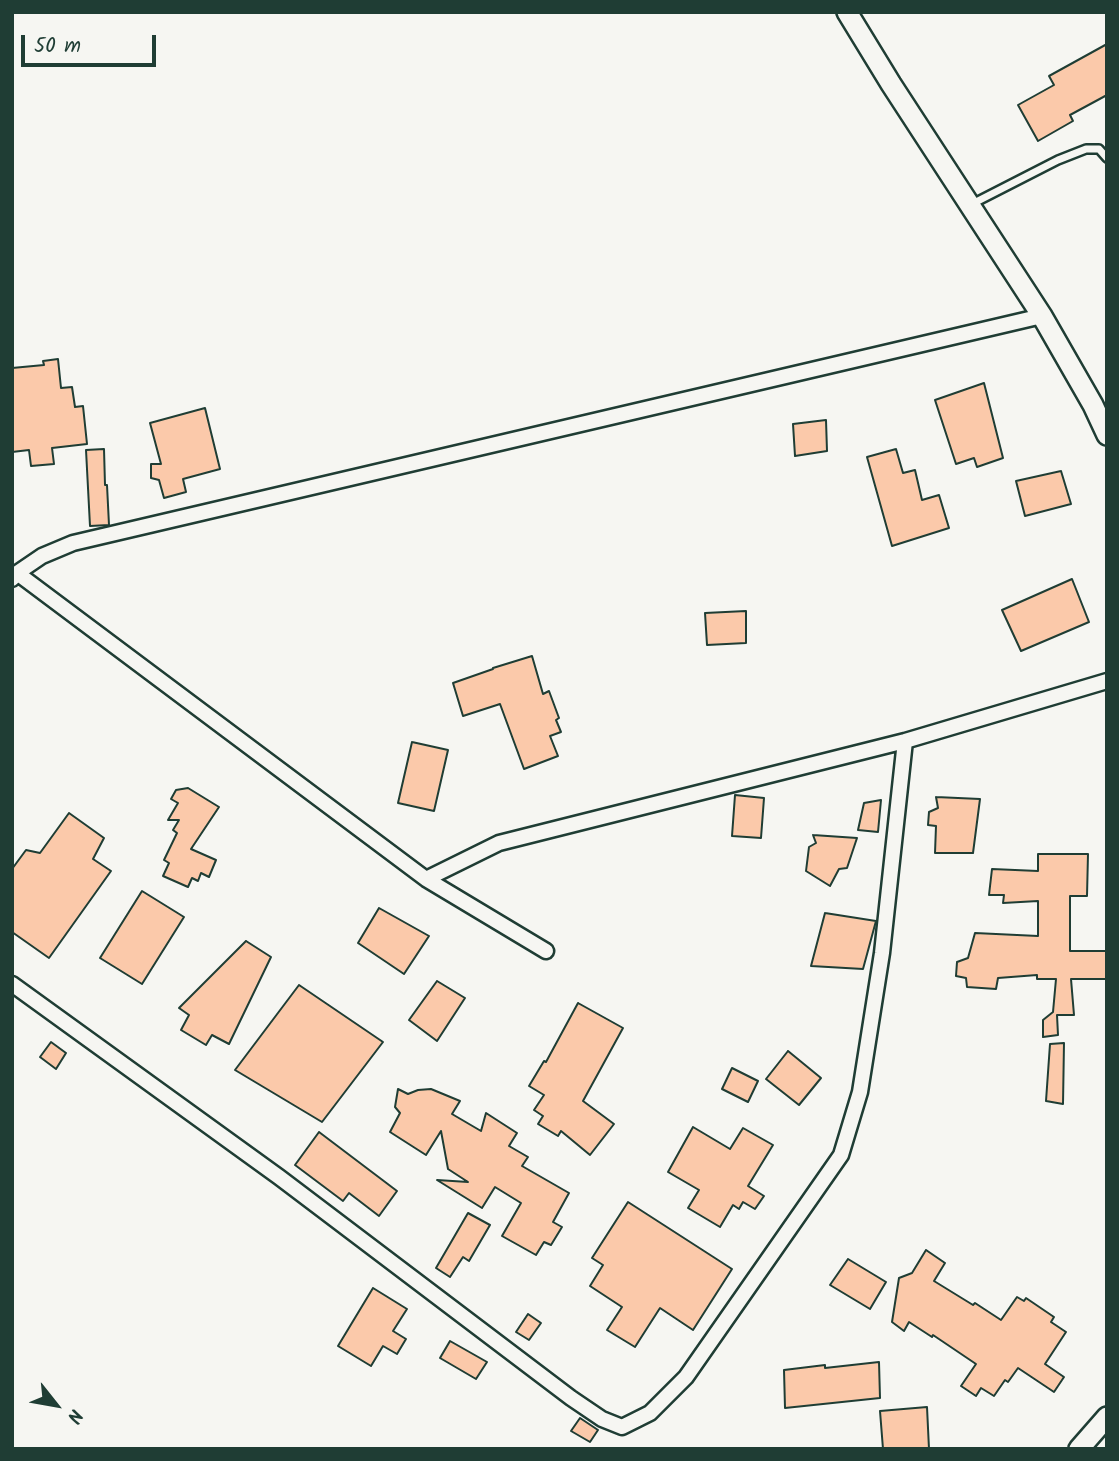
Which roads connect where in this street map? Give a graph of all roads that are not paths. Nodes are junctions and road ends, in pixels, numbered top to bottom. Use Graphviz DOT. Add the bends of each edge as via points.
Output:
graph roads {
  1 [pos="847,12"];
  2 [pos="1107,158"];
  3 [pos="970,205"];
  4 [pos="1042,316"];
  5 [pos="1107,435"];
  6 [pos="15,576"];
  7 [pos="1107,681"];
  8 [pos="905,741"];
  9 [pos="426,879"];
  10 [pos="546,951"];
  11 [pos="12,984"];
  12 [pos="1107,1417"];
  13 [pos="1079,1449"];
  1 -- 3 [label="main road"];
  2 -- 3 [label="lane" via="1099,149 1086,149"];
  3 -- 4 [label="main road"];
  4 -- 5 [label="main road"];
  4 -- 6 [label="street" via="73,543 41,556"];
  6 -- 9 [label="street"];
  7 -- 8 [label="street"];
  8 -- 9 [label="street" via="499,843"];
  8 -- 11 [label="street" via="880,965 860,1092 841,1155 686,1377 650,1413 622,1427 571,1398 279,1177"];
  9 -- 10 [label="street"];
  12 -- 13 [label="main road"];
}
